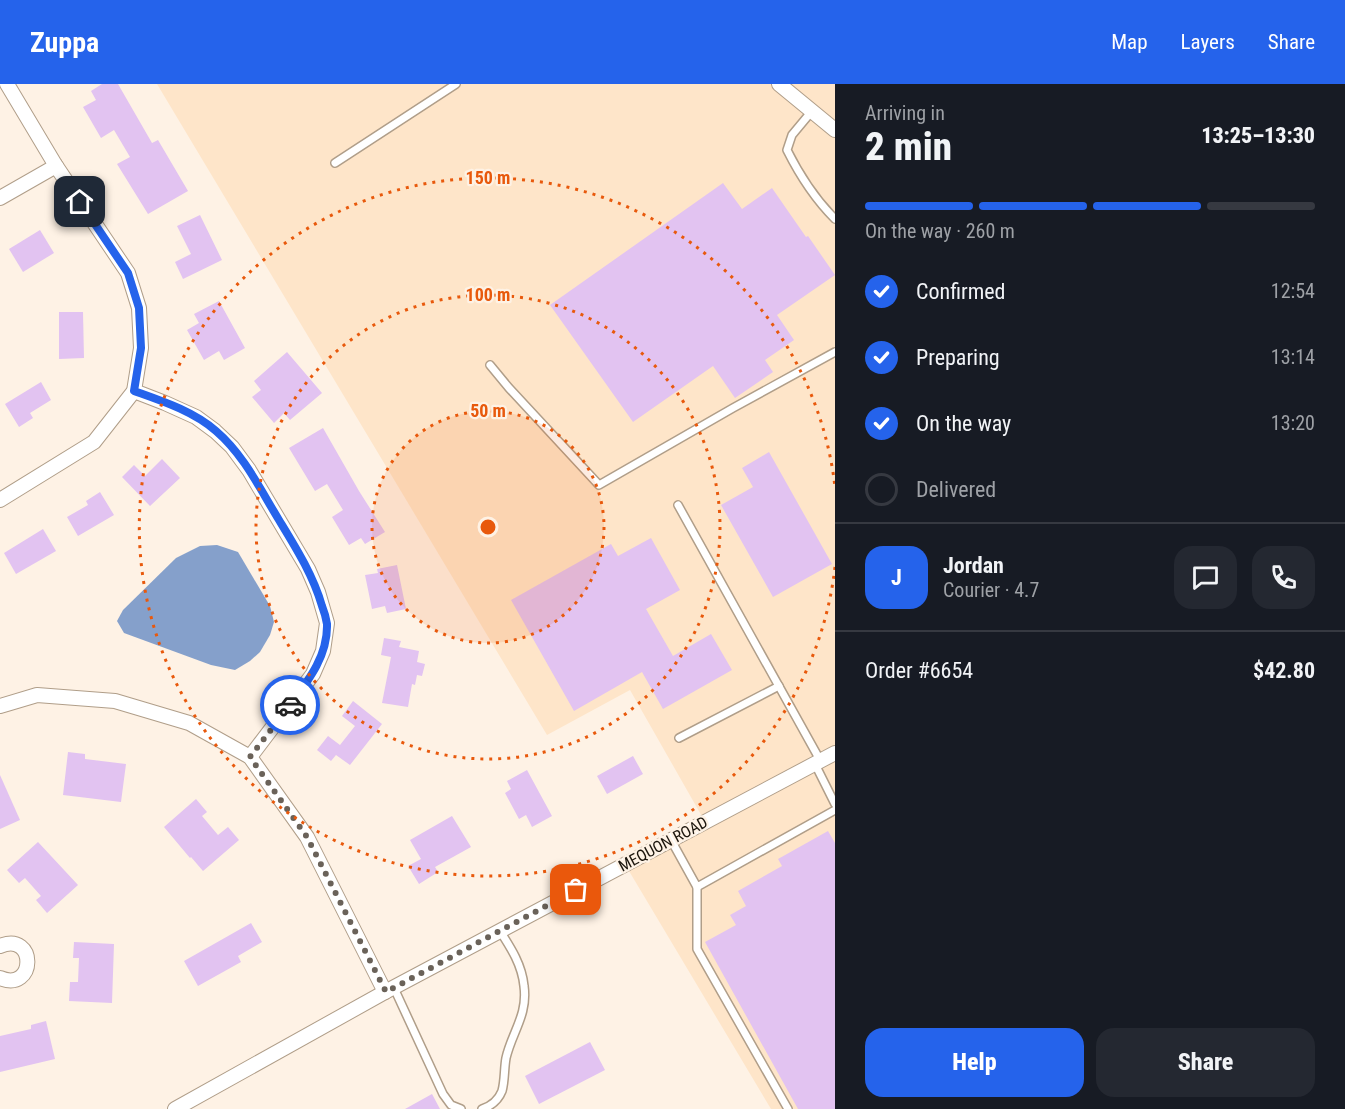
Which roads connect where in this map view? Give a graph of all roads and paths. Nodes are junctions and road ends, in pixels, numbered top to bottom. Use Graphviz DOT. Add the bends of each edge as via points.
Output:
graph roads {
  1 [pos="7,84"];
  2 [pos="456,84"];
  3 [pos="779,84"];
  4 [pos="812,111"];
  5 [pos="835,130"];
  6 [pos="335,163"];
  7 [pos="56,166"];
  8 [pos="0,198"];
  9 [pos="835,219"];
  10 [pos="835,352"];
  11 [pos="490,365"];
  12 [pos="134,391"];
  13 [pos="0,500"];
  14 [pos="678,505"];
  15 [pos="779,686"];
  16 [pos="0,706"];
  17 [pos="679,738"];
  18 [pos="835,753"];
  19 [pos="250,757"];
  20 [pos="817,762"];
  21 [pos="835,804"];
  22 [pos="835,810"];
  23 [pos="671,840"];
  24 [pos="696,886"];
  25 [pos="500,931"];
  26 [pos="0,946"];
  27 [pos="0,978"];
  28 [pos="390,990"];
  29 [pos="176,1109"];
  30 [pos="461,1109"];
  31 [pos="482,1109"];
  32 [pos="788,1109"];
  1 -- 7 [label="street"];
  2 -- 6 [label="lane"];
  3 -- 4 [label="street"];
  4 -- 5 [label="street"];
  4 -- 9 [label="lane" via="792,135 787,150 799,174"];
  7 -- 8 [label="street"];
  7 -- 12 [label="street" via="128,273 139,308 141,348"];
  10 -- 11 [label="lane" via="599,485"];
  12 -- 13 [label="street" via="94,442"];
  12 -- 19 [label="street" via="196,417 232,447 308,569 318,592 327,623 323,651 313,674"];
  14 -- 15 [label="lane"];
  15 -- 17 [label="lane"];
  15 -- 20 [label="lane"];
  16 -- 19 [label="street" via="37,695 114,700 189,723"];
  18 -- 20 [label="street, MEQUON ROAD"];
  19 -- 28 [label="street" via="307,837"];
  20 -- 21 [label="lane"];
  20 -- 23 [label="street, MEQUON ROAD"];
  22 -- 24 [label="lane"];
  23 -- 24 [label="lane"];
  23 -- 25 [label="street, MEQUON ROAD"];
  24 -- 32 [label="lane" via="697,949"];
  25 -- 28 [label="street, MEQUON ROAD"];
  25 -- 31 [label="lane" via="520,968 525,1006 506,1060 502,1091 496,1101"];
  26 -- 27 [label="street" via="17,945 28,959 22,975 11,980"];
  28 -- 29 [label="street, MEQUON ROAD"];
  28 -- 30 [label="lane" via="443,1094"];
}
